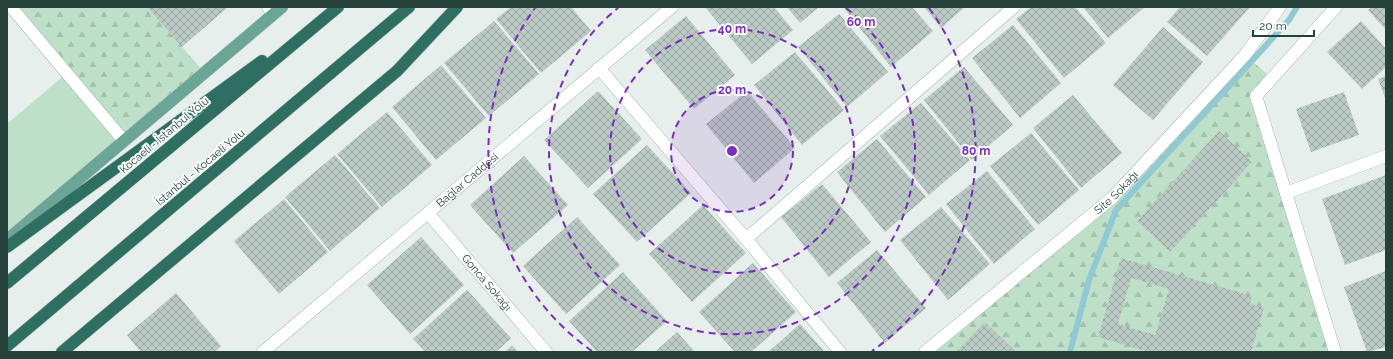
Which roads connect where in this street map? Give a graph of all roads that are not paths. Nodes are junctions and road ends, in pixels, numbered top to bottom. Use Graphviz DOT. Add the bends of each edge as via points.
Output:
graph roads {
  1 [pos="11,7"];
  2 [pos="336,7"];
  3 [pos="409,7"];
  4 [pos="458,7"];
  5 [pos="672,7"];
  6 [pos="1014,7"];
  7 [pos="1280,7"];
  8 [pos="1336,7"];
  9 [pos="274,9"];
  10 [pos="599,68"];
  11 [pos="124,141"];
  12 [pos="1386,156"];
  13 [pos="1286,193"];
  14 [pos="428,213"];
  15 [pos="746,239"];
  16 [pos="7,240"];
  17 [pos="7,247"];
  18 [pos="7,283"];
  19 [pos="7,346"];
  20 [pos="62,352"];
  21 [pos="263,352"];
  22 [pos="546,352"];
  23 [pos="840,352"];
  24 [pos="926,352"];
  25 [pos="1335,352"];
  1 -- 11 [label="street"];
  2 -- 17 [label="highway"];
  2 -- 18 [label="highway, Kocaeli - İstanbul Yolu"];
  3 -- 19 [label="highway, İstanbul - Kocaeli Yolu"];
  4 -- 20 [label="highway" via="397,71"];
  5 -- 10 [label="street, Bağlar Caddesi"];
  6 -- 15 [label="street"];
  7 -- 24 [label="street, Site Sokağı" via="1245,55 1112,198"];
  8 -- 13 [label="street" via="1256,96"];
  9 -- 11 [label="main road"];
  10 -- 14 [label="street, Bağlar Caddesi"];
  10 -- 15 [label="street"];
  11 -- 16 [label="main road"];
  12 -- 13 [label="street"];
  13 -- 25 [label="street"];
  14 -- 21 [label="street, Bağlar Caddesi"];
  14 -- 22 [label="street, Gonca Sokağı"];
  15 -- 23 [label="street"];
}
